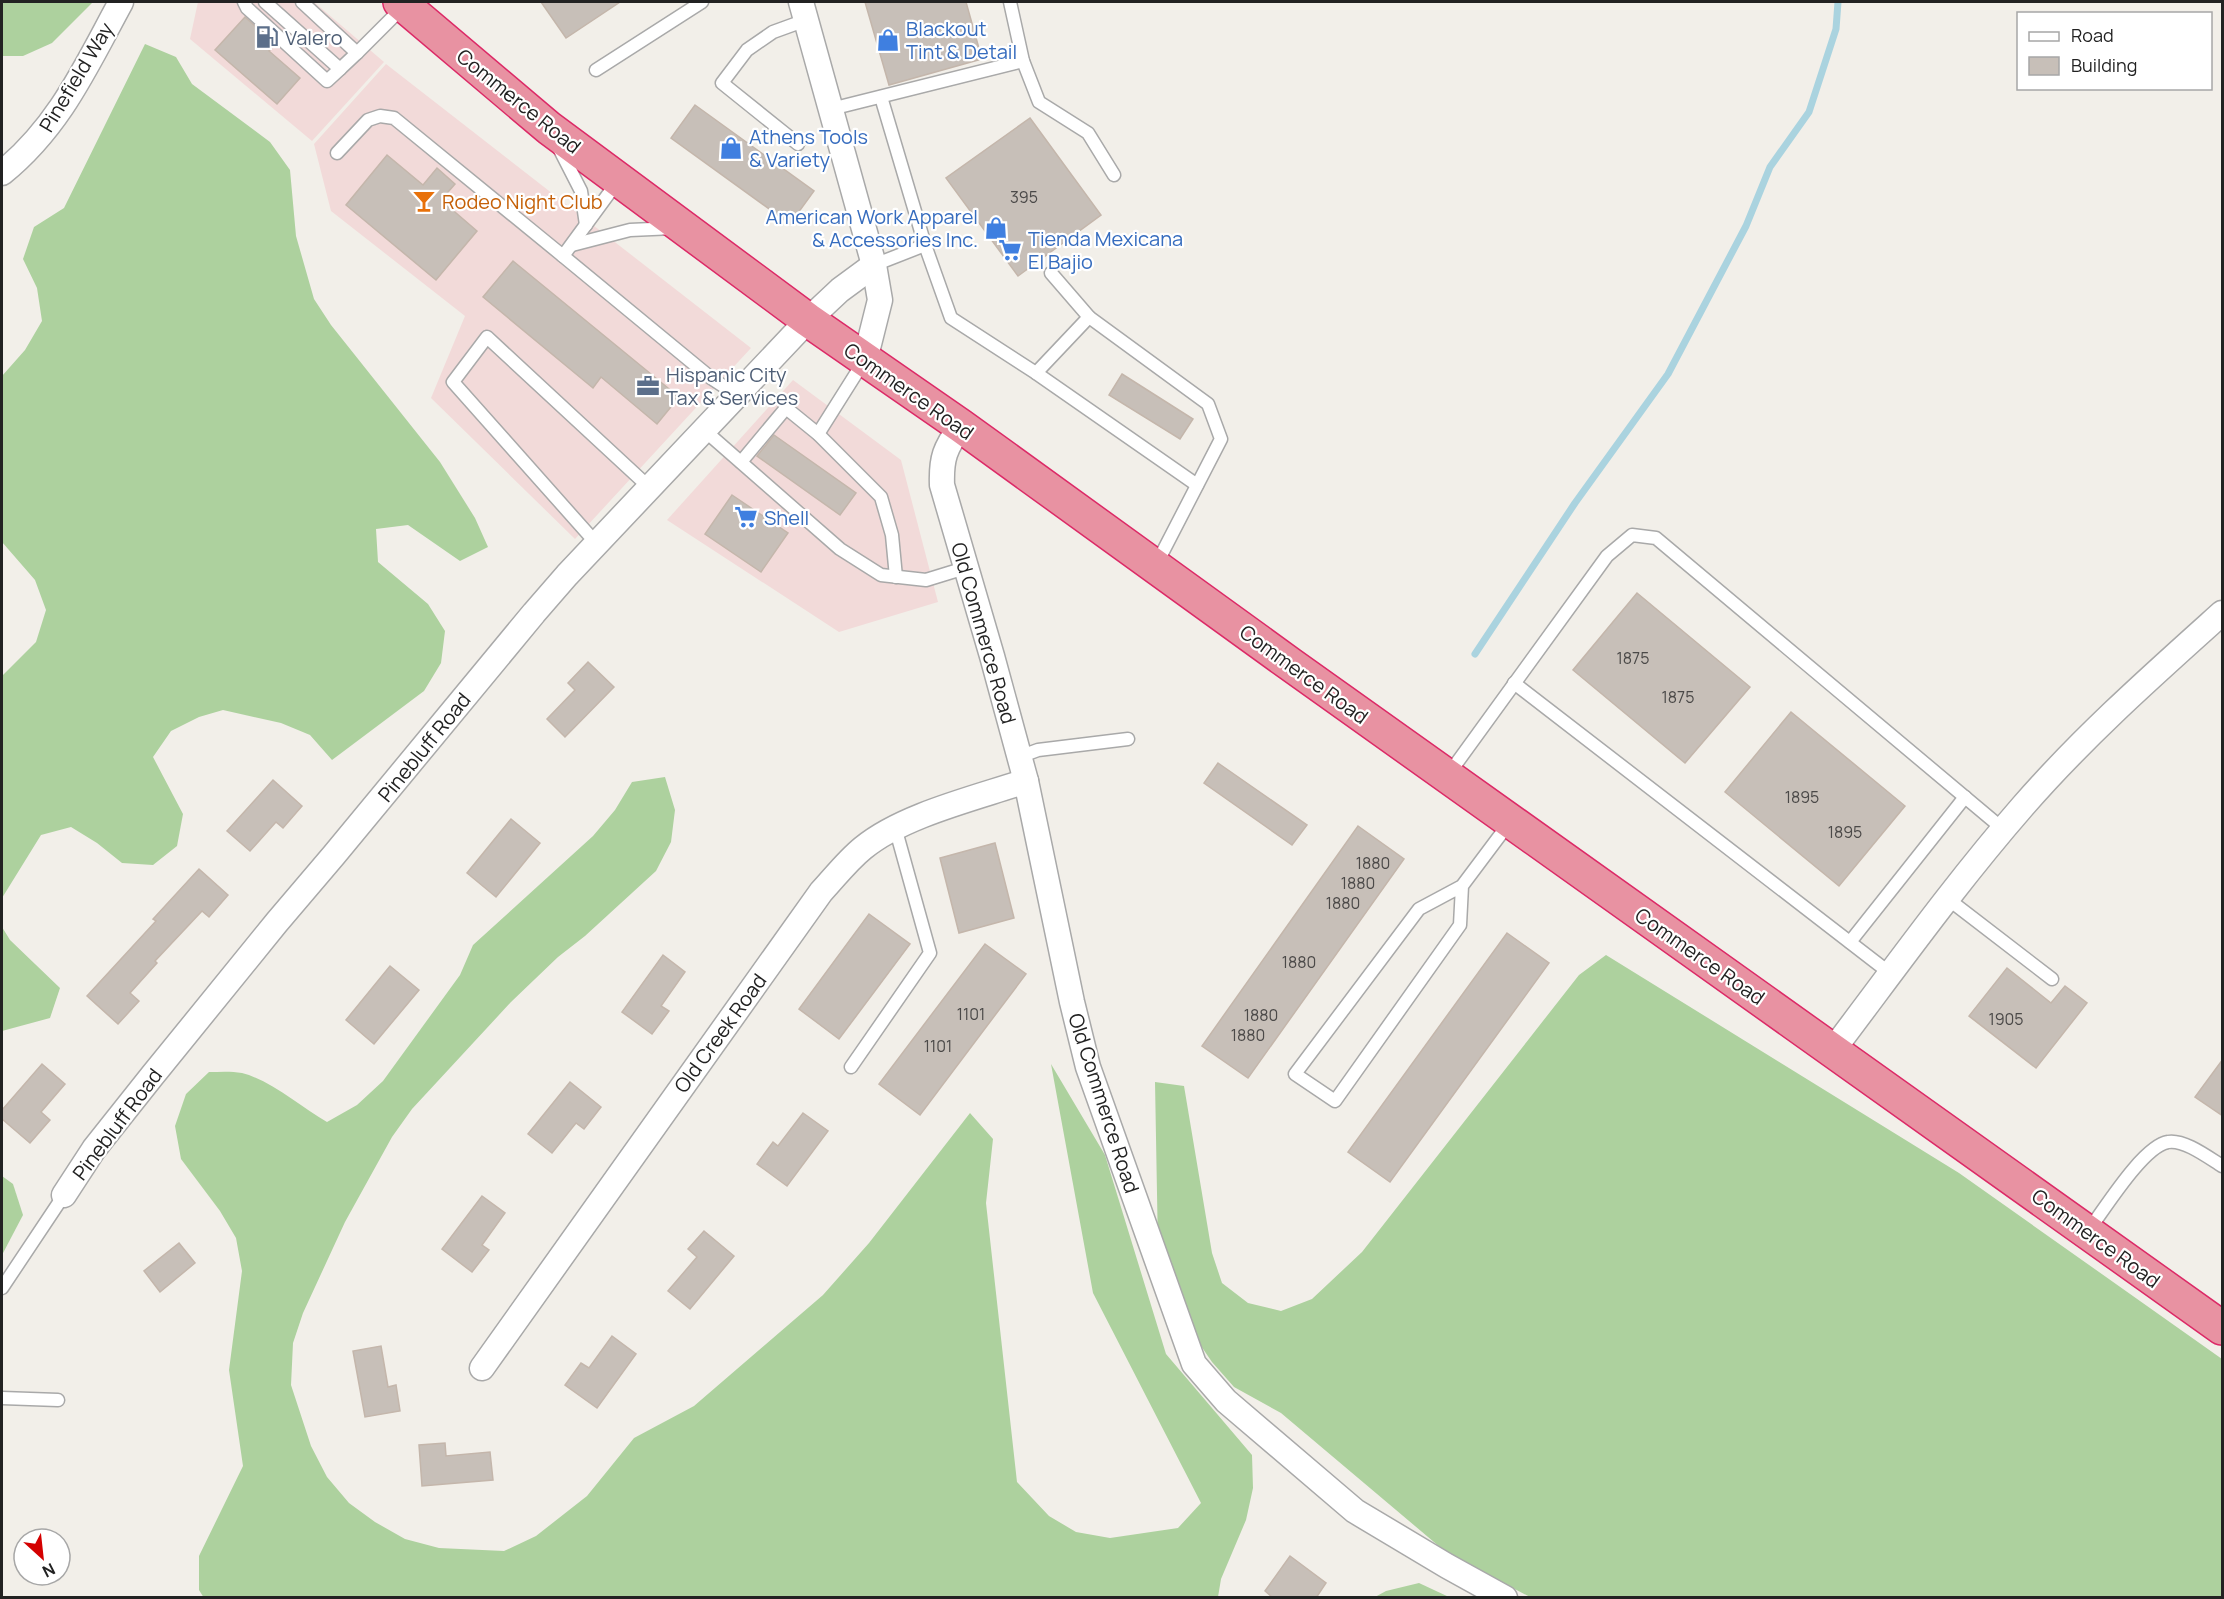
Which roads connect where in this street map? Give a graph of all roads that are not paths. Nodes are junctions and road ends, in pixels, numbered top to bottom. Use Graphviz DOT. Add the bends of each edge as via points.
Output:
graph roads {
  1 [pos="121,2"];
  2 [pos="244,2"];
  3 [pos="265,2"];
  4 [pos="302,2"];
  5 [pos="702,2"];
  6 [pos="1010,2"];
  7 [pos="402,4"];
  8 [pos="803,6"];
  9 [pos="357,53"];
  10 [pos="1023,61"];
  11 [pos="340,69"];
  12 [pos="597,70"];
  13 [pos="881,97"];
  14 [pos="831,109"];
  15 [pos="549,128"];
  16 [pos="798,144"];
  17 [pos="337,153"];
  18 [pos="2,173"];
  19 [pos="1114,175"];
  20 [pos="619,180"];
  21 [pos="586,225"];
  22 [pos="683,228"];
  23 [pos="572,245"];
  24 [pos="925,245"];
  25 [pos="563,256"];
  26 [pos="874,265"];
  27 [pos="1051,273"];
  28 [pos="1089,317"];
  29 [pos="808,320"];
  30 [pos="865,360"];
  31 [pos="1036,373"];
  32 [pos="737,395"];
  33 [pos="961,426"];
  34 [pos="704,430"];
  35 [pos="818,434"];
  36 [pos="741,462"];
  37 [pos="1197,485"];
  38 [pos="650,488"];
  39 [pos="597,544"];
  40 [pos="1155,566"];
  41 [pos="965,568"];
  42 [pos="896,577"];
  43 [pos="2223,613"];
  44 [pos="1514,683"];
  45 [pos="1128,739"];
  46 [pos="1019,757"];
  47 [pos="1447,776"];
  48 [pos="1026,781"];
  49 [pos="1965,797"];
  50 [pos="1511,821"];
  51 [pos="895,827"];
  52 [pos="2003,829"];
  53 [pos="1462,886"];
  54 [pos="1948,899"];
  55 [pos="1850,942"];
  56 [pos="1891,974"];
  57 [pos="2052,979"];
  58 [pos="1833,1050"];
  59 [pos="851,1067"];
  60 [pos="2223,1166"];
  61 [pos="64,1195"];
  62 [pos="2087,1232"];
  63 [pos="2,1288"];
  64 [pos="2223,1328"];
  65 [pos="482,1368"];
  66 [pos="2,1398"];
  67 [pos="58,1400"];
  68 [pos="1505,1598"];
  1 -- 18 [label="street, Pinefield Way" via="56,118 36,143"];
  2 -- 11 [label="lane" via="327,81"];
  3 -- 11 [label="lane"];
  4 -- 9 [label="lane"];
  5 -- 12 [label="lane"];
  6 -- 10 [label="lane"];
  7 -- 9 [label="lane"];
  7 -- 15 [label="highway, Commerce Road"];
  8 -- 14 [label="street"];
  8 -- 16 [label="lane" via="747,50 722,83"];
  9 -- 11 [label="lane"];
  10 -- 13 [label="lane"];
  10 -- 19 [label="lane" via="1039,102 1088,133"];
  13 -- 14 [label="lane"];
  13 -- 24 [label="lane"];
  14 -- 26 [label="street"];
  15 -- 20 [label="highway, Commerce Road"];
  15 -- 21 [label="lane" via="581,191"];
  17 -- 25 [label="lane" via="368,120 380,116 394,118"];
  20 -- 21 [label="lane"];
  20 -- 22 [label="highway, Commerce Road"];
  21 -- 23 [label="lane"];
  22 -- 23 [label="lane" via="630,230"];
  22 -- 29 [label="highway, Commerce Road"];
  23 -- 25 [label="lane"];
  24 -- 26 [label="lane"];
  24 -- 31 [label="lane" via="951,318"];
  25 -- 32 [label="lane"];
  26 -- 29 [label="street, Pinebluff Road"];
  26 -- 30 [label="street" via="880,300"];
  27 -- 28 [label="lane"];
  28 -- 31 [label="lane"];
  28 -- 37 [label="lane" via="1208,404 1221,439"];
  29 -- 30 [label="highway, Commerce Road"];
  29 -- 32 [label="street, Pinebluff Road"];
  30 -- 33 [label="highway, Commerce Road"];
  30 -- 35 [label="lane"];
  31 -- 37 [label="lane"];
  32 -- 34 [label="street, Pinebluff Road"];
  33 -- 40 [label="highway, Commerce Road"];
  33 -- 41 [label="street, Old Commerce Road" via="947,445 942,485"];
  34 -- 36 [label="lane"];
  34 -- 38 [label="street, Pinebluff Road"];
  35 -- 36 [label="lane" via="786,408"];
  35 -- 42 [label="lane" via="881,497 892,536"];
  36 -- 42 [label="lane" via="840,549 881,575"];
  37 -- 40 [label="lane"];
  38 -- 39 [label="street, Pinebluff Road"];
  38 -- 39 [label="lane" via="487,338 453,382"];
  39 -- 61 [label="street, Pinebluff Road" via="534,613 277,922 94,1149"];
  40 -- 47 [label="highway, Commerce Road"];
  41 -- 42 [label="lane" via="927,580"];
  41 -- 46 [label="street, Old Commerce Road"];
  43 -- 52 [label="street" via="2122,703"];
  44 -- 47 [label="lane"];
  44 -- 49 [label="lane" via="1607,556 1632,535 1656,538"];
  44 -- 55 [label="lane"];
  45 -- 46 [label="lane" via="1038,750"];
  46 -- 48 [label="street, Old Commerce Road"];
  47 -- 50 [label="highway, Commerce Road"];
  48 -- 51 [label="street, Old Creek Road"];
  48 -- 68 [label="street, Old Commerce Road" via="1089,1067 1194,1364 1226,1401 1355,1511"];
  49 -- 52 [label="lane"];
  49 -- 55 [label="lane"];
  50 -- 53 [label="lane"];
  50 -- 58 [label="highway, Commerce Road"];
  51 -- 59 [label="lane" via="930,953"];
  51 -- 65 [label="street, Old Creek Road" via="864,847 821,892"];
  52 -- 54 [label="street"];
  53 -- 53 [label="lane" via="1461,925 1335,1101 1294,1074 1419,909"];
  54 -- 56 [label="street"];
  54 -- 57 [label="lane"];
  55 -- 56 [label="lane"];
  56 -- 58 [label="street"];
  58 -- 62 [label="highway, Commerce Road"];
  60 -- 62 [label="lane" via="2187,1145 2168,1142 2144,1156"];
  61 -- 63 [label="lane"];
  62 -- 64 [label="highway, Commerce Road"];
  66 -- 67 [label="lane"];
}
